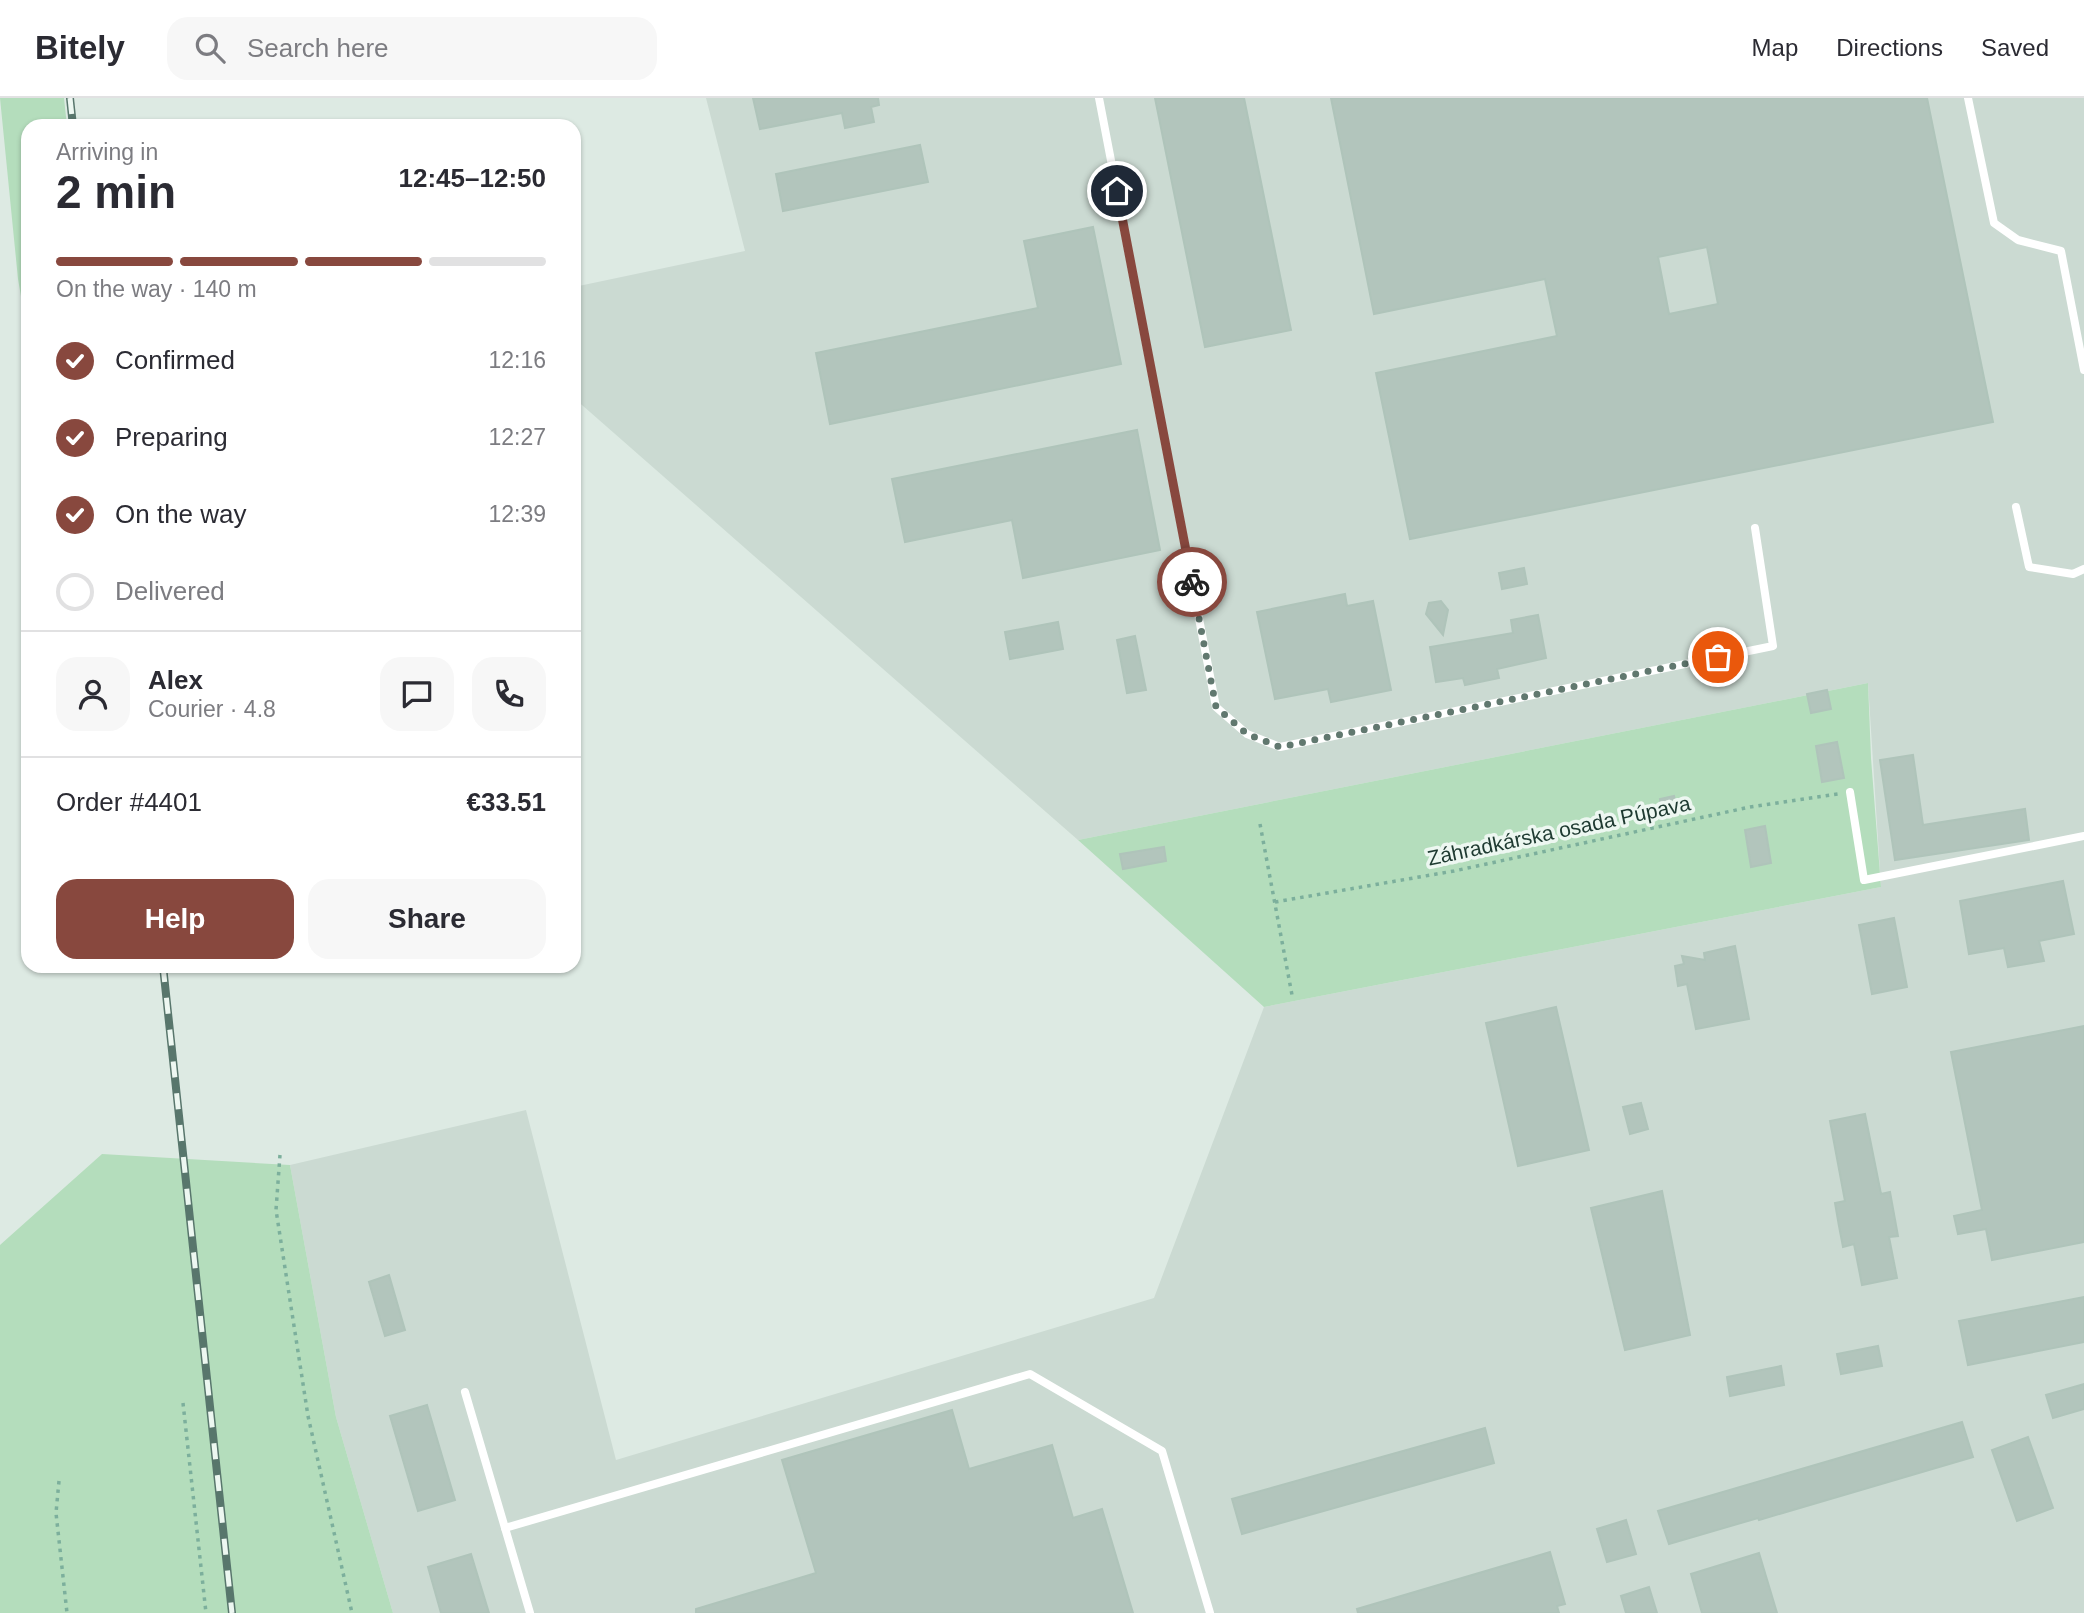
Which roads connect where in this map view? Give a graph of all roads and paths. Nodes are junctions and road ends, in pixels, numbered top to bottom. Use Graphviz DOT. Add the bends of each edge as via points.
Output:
graph roads {
  1 [pos="1099,98"];
  2 [pos="1968,98"];
  3 [pos="2084,370"];
  4 [pos="2017,508"];
  5 [pos="1755,528"];
  6 [pos="2084,569"];
  7 [pos="1850,792"];
  8 [pos="1260,824"];
  9 [pos="2084,836"];
  10 [pos="1275,902"];
  11 [pos="1292,995"];
  12 [pos="280,1155"];
  13 [pos="465,1392"];
  14 [pos="183,1403"];
  15 [pos="59,1481"];
  16 [pos="505,1528"];
  17 [pos="67,1613"];
  18 [pos="206,1613"];
  19 [pos="352,1613"];
  20 [pos="530,1613"];
  21 [pos="1210,1613"];
  1 -- 5 [label="lane" via="1216,707 1247,734 1280,747 1773,646"];
  2 -- 3 [label="lane" via="1994,223 2018,240 2061,251"];
  4 -- 6 [label="lane" via="2029,567 2073,574"];
  7 -- 9 [label="lane" via="1864,880"];
  7 -- 10 [label="path, Záhradkárska osada Púpava" via="1750,807 1454,871"];
  8 -- 10 [label="path"];
  10 -- 11 [label="path"];
  12 -- 19 [label="path" via="276,1210 307,1416"];
  13 -- 16 [label="lane"];
  14 -- 18 [label="path"];
  15 -- 17 [label="path" via="56,1513"];
  16 -- 20 [label="lane"];
  16 -- 21 [label="lane" via="1030,1374 1162,1451"];
}
